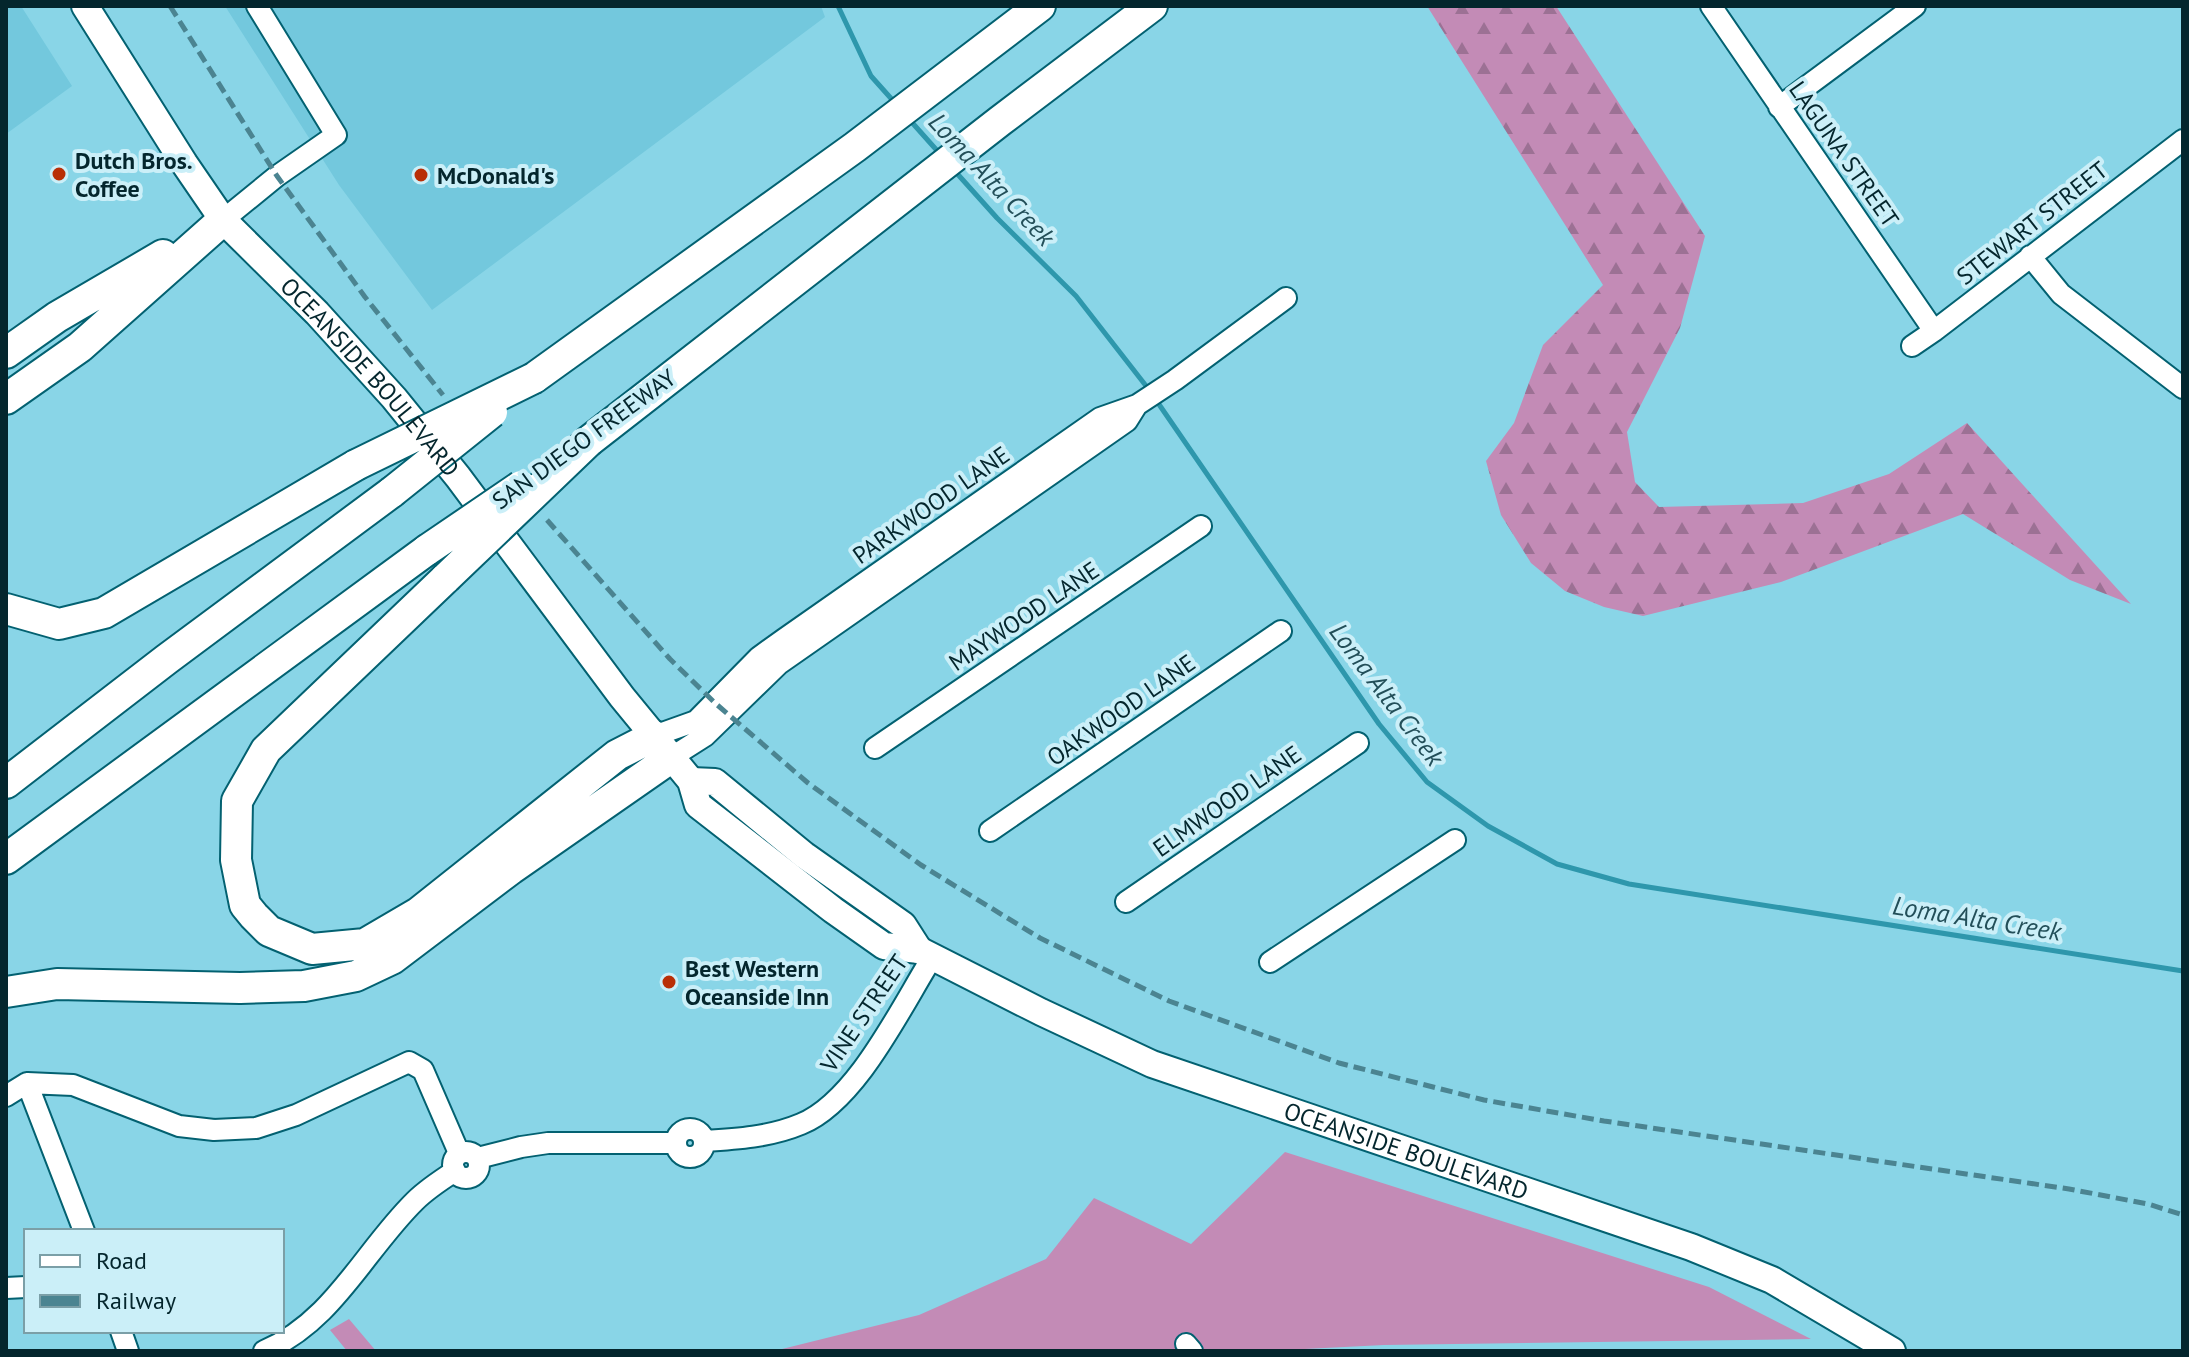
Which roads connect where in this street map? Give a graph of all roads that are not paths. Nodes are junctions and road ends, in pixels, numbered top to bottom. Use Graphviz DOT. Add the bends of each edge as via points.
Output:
graph roads {
  1 [pos="85,6"];
  2 [pos="257,6"];
  3 [pos="1040,6"];
  4 [pos="1152,6"];
  5 [pos="1711,6"];
  6 [pos="1915,6"];
  7 [pos="1779,107"];
  8 [pos="2183,140"];
  9 [pos="223,220"];
  10 [pos="2030,256"];
  11 [pos="1286,298"];
  12 [pos="1934,331"];
  13 [pos="1912,346"];
  14 [pos="6,353"];
  15 [pos="534,378"];
  16 [pos="2183,388"];
  17 [pos="6,399"];
  18 [pos="1137,405"];
  19 [pos="589,441"];
  20 [pos="1201,526"];
  21 [pos="6,609"];
  22 [pos="1281,631"];
  23 [pos="1358,743"];
  24 [pos="663,747"];
  25 [pos="875,748"];
  26 [pos="6,783"];
  27 [pos="990,831"];
  28 [pos="1455,840"];
  29 [pos="6,859"];
  30 [pos="1126,902"];
  31 [pos="926,953"];
  32 [pos="1270,962"];
  33 [pos="6,992"];
  34 [pos="27,1083"];
  35 [pos="6,1096"];
  36 [pos="464,1161"];
  37 [pos="83,1229"];
  38 [pos="264,1351"];
  39 [pos="1892,1351"];
  1 -- 9 [label="main road, OCEANSIDE BOULEVARD"];
  2 -- 9 [label="street" via="336,135"];
  3 -- 15 [label="highway" via="855,147"];
  4 -- 19 [label="highway, SAN DIEGO FREEWAY"];
  5 -- 7 [label="street, LAGUNA STREET"];
  6 -- 7 [label="street"];
  7 -- 12 [label="street, LAGUNA STREET"];
  8 -- 10 [label="street, STEWART STREET"];
  9 -- 14 [label="highway" via="57,317"];
  9 -- 17 [label="highway" via="80,347"];
  9 -- 24 [label="main road, OCEANSIDE BOULEVARD" via="394,398"];
  10 -- 12 [label="street, STEWART STREET"];
  10 -- 16 [label="street" via="2061,294"];
  11 -- 18 [label="street, PARKWOOD LANE"];
  12 -- 13 [label="street, STEWART STREET"];
  15 -- 21 [label="highway, bridge" via="356,465 104,613 59,624"];
  15 -- 26 [label="highway, bridge" via="392,492"];
  18 -- 24 [label="street, PARKWOOD LANE" via="1100,418 759,657"];
  18 -- 24 [label="street, PARKWOOD LANE" via="1127,421 779,664 705,736"];
  19 -- 24 [label="highway, bridge" via="266,750 237,801 236,860 245,905 269,931 312,949 365,944 418,913 617,755"];
  19 -- 29 [label="highway, SAN DIEGO FREEWAY, bridge" via="427,550"];
  20 -- 25 [label="street, MAYWOOD LANE"];
  22 -- 27 [label="street, OAKWOOD LANE"];
  23 -- 30 [label="street, ELMWOOD LANE"];
  24 -- 31 [label="main road, OCEANSIDE BOULEVARD" via="691,781 715,782 804,855 903,925"];
  24 -- 33 [label="highway" via="392,959 356,976 304,986 57,984"];
  28 -- 32 [label="street"];
  31 -- 36 [label="street, VINE STREET" via="858,1077 822,1113 804,1123 741,1139 704,1141 689,1128 675,1143 548,1143"];
  31 -- 39 [label="main road, OCEANSIDE BOULEVARD" via="1152,1064 1691,1247 1772,1280"];
  34 -- 35 [label="street"];
  34 -- 36 [label="street" via="73,1085 179,1126 256,1128 409,1062 423,1070"];
  34 -- 37 [label="street"];
  36 -- 38 [label="street, VINE STREET" via="413,1203 306,1328"];
}
